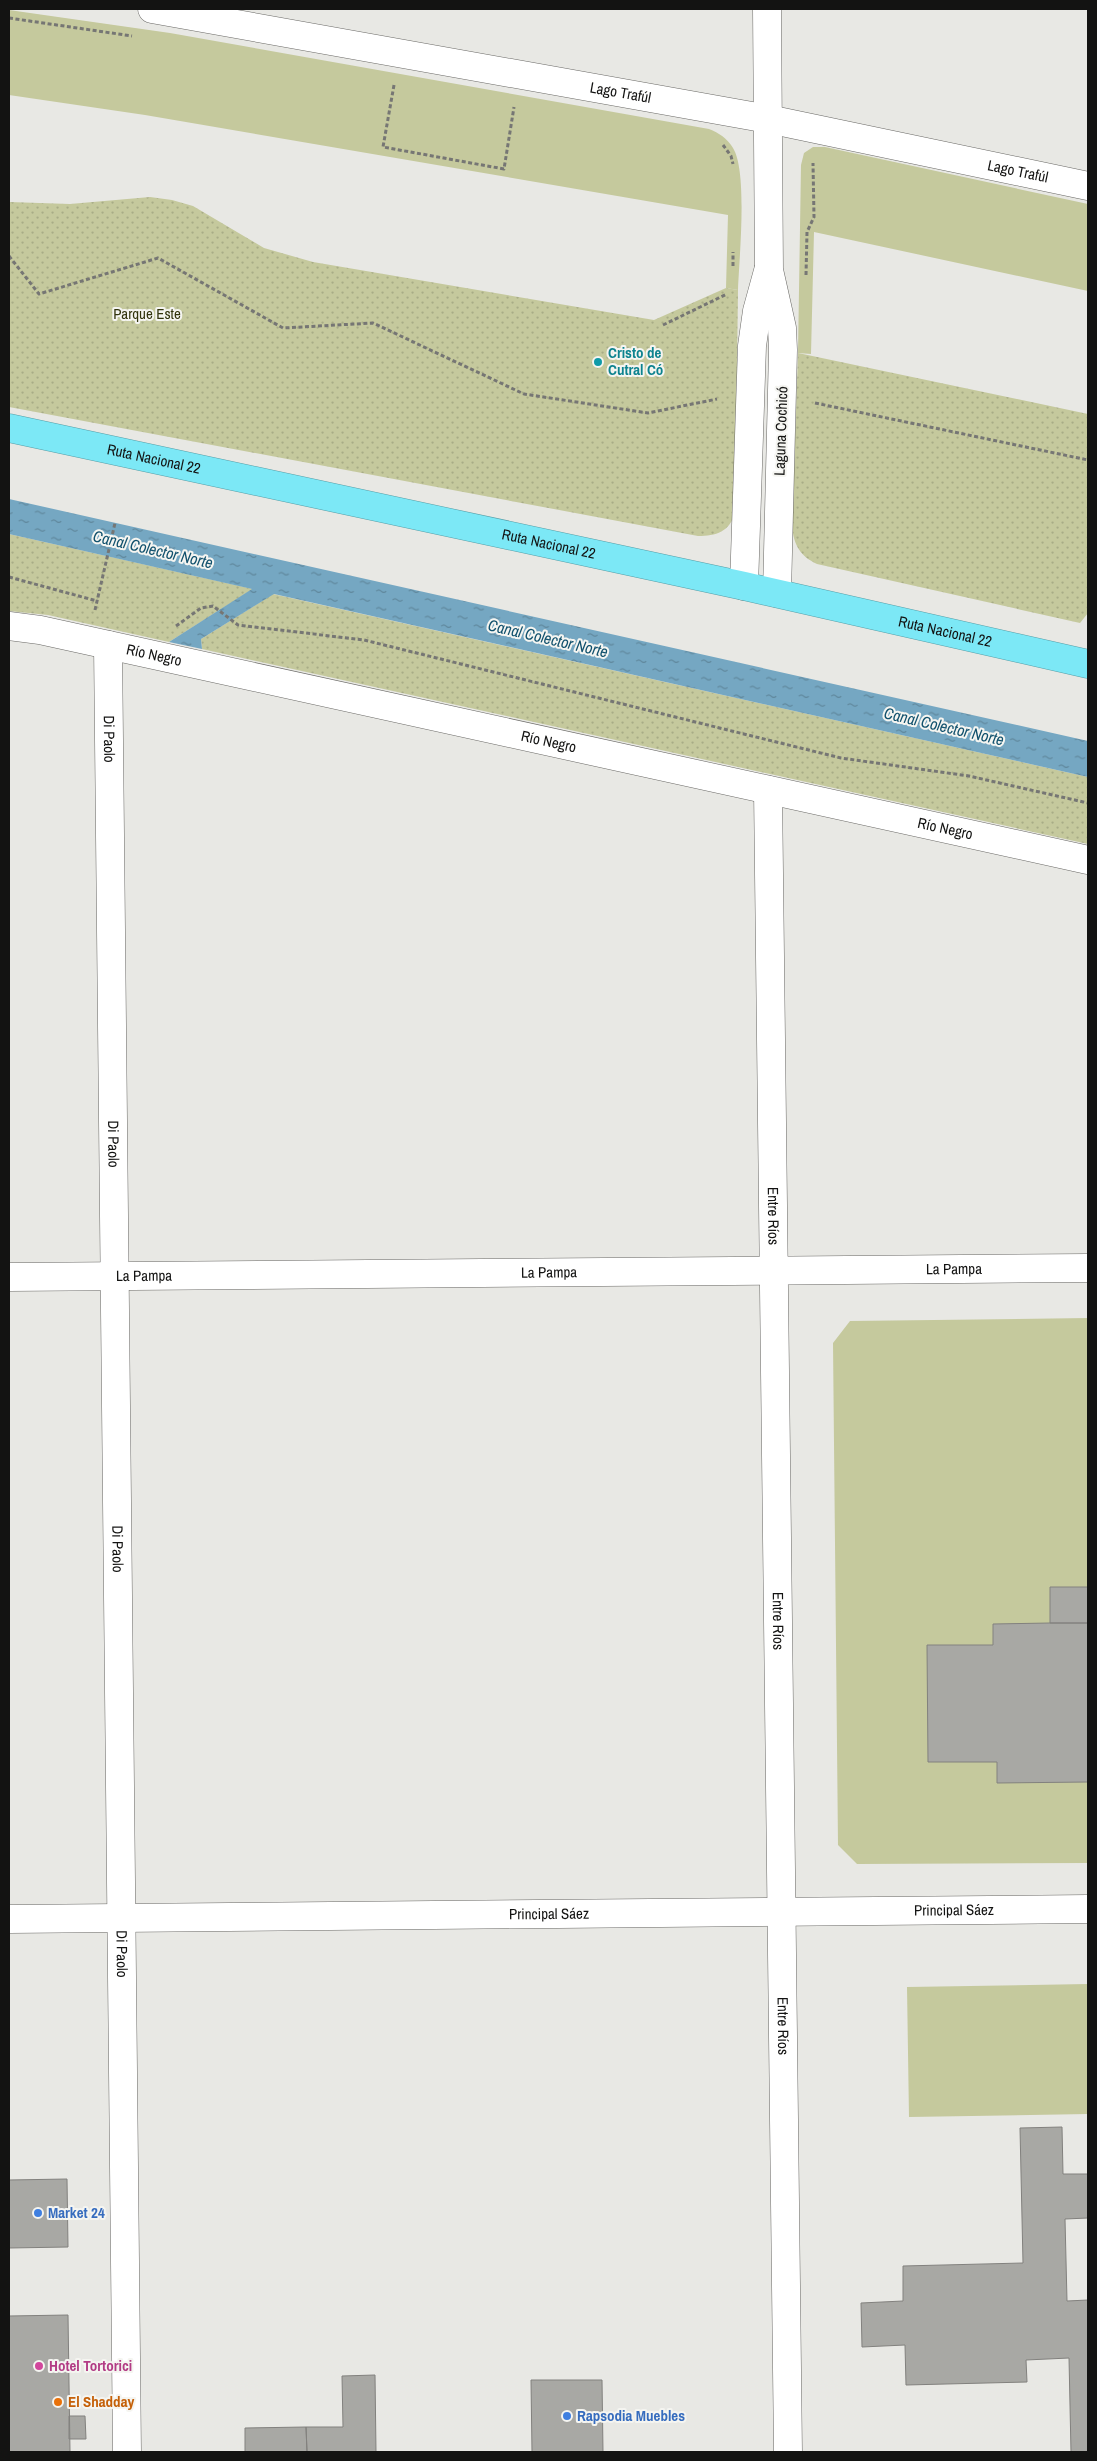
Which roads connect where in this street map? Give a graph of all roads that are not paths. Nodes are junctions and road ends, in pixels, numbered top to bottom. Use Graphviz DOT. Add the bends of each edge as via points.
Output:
graph roads {
  1 [pos="152,9"];
  2 [pos="767,9"];
  3 [pos="768,119"];
  4 [pos="1088,186"];
  5 [pos="769,270"];
  6 [pos="9,428"];
  7 [pos="744,586"];
  8 [pos="776,593"];
  9 [pos="9,626"];
  10 [pos="108,645"];
  11 [pos="1088,664"];
  12 [pos="768,790"];
  13 [pos="1088,860"];
  14 [pos="1088,1268"];
  15 [pos="774,1271"];
  16 [pos="115,1276"];
  17 [pos="9,1278"];
  18 [pos="1088,1909"];
  19 [pos="782,1912"];
  20 [pos="122,1918"];
  21 [pos="9,1919"];
  22 [pos="127,2452"];
  23 [pos="788,2452"];
  1 -- 3 [label="street, Lago Trafúl"];
  2 -- 3 [label="street, Laguna Cochicó"];
  3 -- 4 [label="street, Lago Trafúl"];
  3 -- 5 [label="street, Laguna Cochicó"];
  5 -- 7 [label="street, Laguna Cochicó" via="756,311 752,346"];
  5 -- 8 [label="street, Laguna Cochicó" via="782,328 783,350"];
  6 -- 7 [label="highway, Ruta Nacional 22"];
  7 -- 8 [label="highway, Ruta Nacional 22"];
  8 -- 11 [label="highway, Ruta Nacional 22"];
  9 -- 10 [label="street, Río Negro"];
  10 -- 12 [label="street, Río Negro"];
  10 -- 16 [label="street, Di Paolo"];
  12 -- 13 [label="street, Río Negro"];
  12 -- 15 [label="street, Entre Ríos"];
  14 -- 15 [label="street, La Pampa"];
  15 -- 16 [label="street, La Pampa"];
  15 -- 19 [label="street, Entre Ríos"];
  16 -- 17 [label="street, La Pampa"];
  16 -- 20 [label="street, Di Paolo"];
  18 -- 19 [label="street, Principal Sáez"];
  19 -- 20 [label="street, Principal Sáez"];
  19 -- 23 [label="street, Entre Ríos"];
  20 -- 21 [label="street, Principal Sáez"];
  20 -- 22 [label="street, Di Paolo"];
}
